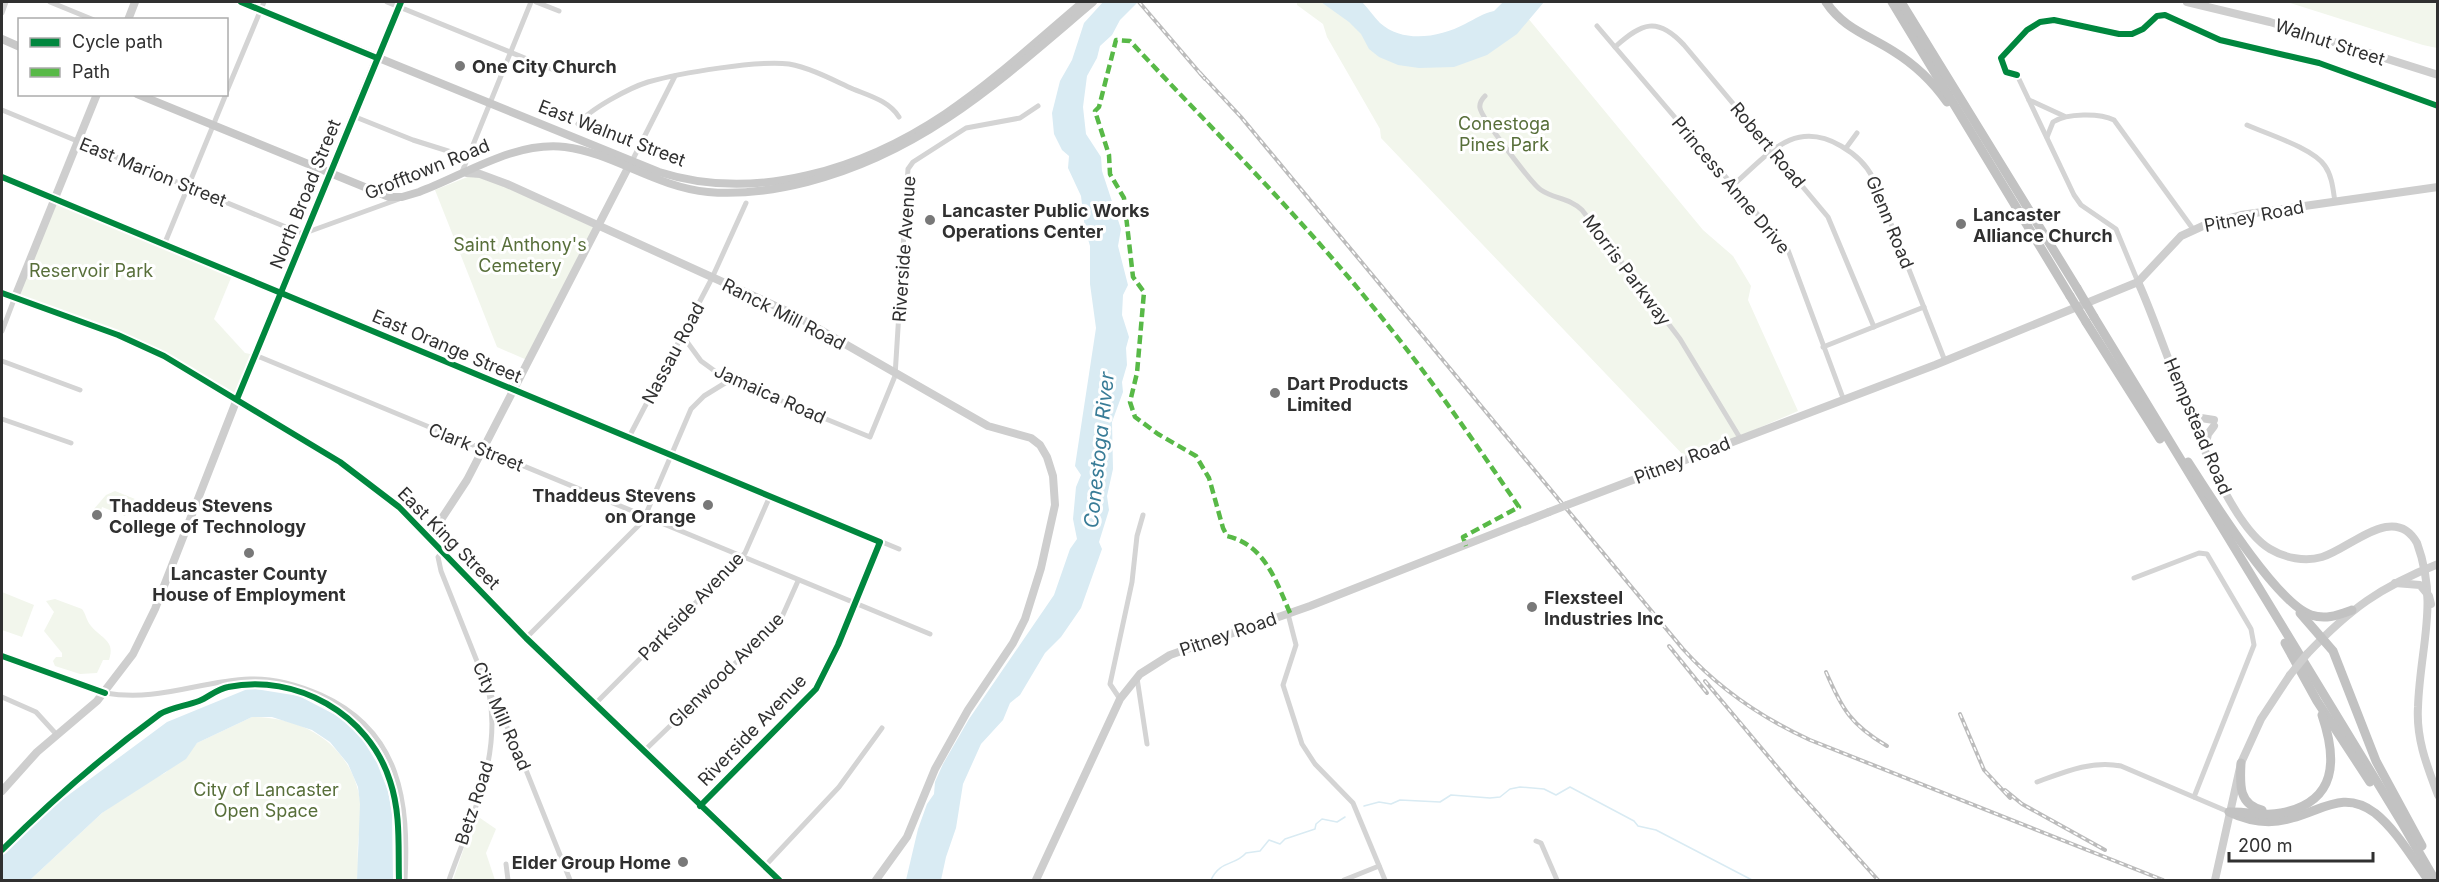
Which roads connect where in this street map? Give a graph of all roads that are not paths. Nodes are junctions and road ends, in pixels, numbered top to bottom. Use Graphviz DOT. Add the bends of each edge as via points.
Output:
graph roads {
  1 [pos="6,2"];
  2 [pos="50,2"];
  3 [pos="135,2"];
  4 [pos="240,2"];
  5 [pos="387,2"];
  6 [pos="531,2"];
  7 [pos="536,2"];
  8 [pos="1083,2"];
  9 [pos="1093,2"];
  10 [pos="1826,2"];
  11 [pos="1892,2"];
  12 [pos="1902,2"];
  13 [pos="2187,2"];
  14 [pos="2210,2"];
  15 [pos="400,4"];
  16 [pos="262,6"];
  17 [pos="559,11"];
  18 [pos="2,13"];
  19 [pos="89,18"];
  20 [pos="129,18"];
  21 [pos="1597,26"];
  22 [pos="2,39"];
  23 [pos="18,45"];
  24 [pos="1615,47"];
  25 [pos="510,52"];
  26 [pos="377,58"];
  27 [pos="573,70"];
  28 [pos="2438,73"];
  29 [pos="228,74"];
  30 [pos="2017,75"];
  31 [pos="233,76"];
  32 [pos="675,76"];
  33 [pos="228,89"];
  34 [pos="96,96"];
  35 [pos="142,96"];
  36 [pos="225,96"];
  37 [pos="1485,96"];
  38 [pos="2028,99"];
  39 [pos="489,103"];
  40 [pos="1038,106"];
  41 [pos="2,110"];
  42 [pos="353,116"];
  43 [pos="899,117"];
  44 [pos="2065,117"];
  45 [pos="578,123"];
  46 [pos="2247,125"];
  47 [pos="213,126"];
  48 [pos="1857,133"];
  49 [pos="2046,137"];
  50 [pos="78,142"];
  51 [pos="563,147"];
  52 [pos="1846,148"];
  53 [pos="1774,151"];
  54 [pos="467,157"];
  55 [pos="630,165"];
  56 [pos="1994,172"];
  57 [pos="467,173"];
  58 [pos="329,174"];
  59 [pos="2,177"];
  60 [pos="458,177"];
  61 [pos="1732,186"];
  62 [pos="188,187"];
  63 [pos="2437,187"];
  64 [pos="402,197"];
  65 [pos="54,199"];
  66 [pos="2335,202"];
  67 [pos="746,203"];
  68 [pos="599,227"];
  69 [pos="2193,229"];
  70 [pos="305,233"];
  71 [pos="164,245"];
  72 [pos="712,278"];
  73 [pos="2138,282"];
  74 [pos="2073,292"];
  75 [pos="2,293"];
  76 [pos="280,293"];
  77 [pos="15,297"];
  78 [pos="1924,307"];
  79 [pos="2090,319"];
  80 [pos="1874,327"];
  81 [pos="2,331"];
  82 [pos="682,335"];
  83 [pos="1823,347"];
  84 [pos="255,355"];
  85 [pos="2120,359"];
  86 [pos="2,361"];
  87 [pos="1945,361"];
  88 [pos="895,373"];
  89 [pos="730,380"];
  90 [pos="80,390"];
  91 [pos="514,390"];
  92 [pos="1843,398"];
  93 [pos="237,399"];
  94 [pos="2190,411"];
  95 [pos="2,419"];
  96 [pos="629,437"];
  97 [pos="870,437"];
  98 [pos="1740,438"];
  99 [pos="71,443"];
  100 [pos="2205,449"];
  101 [pos="483,450"];
  102 [pos="671,455"];
  103 [pos="770,496"];
  104 [pos="1143,515"];
  105 [pos="645,517"];
  106 [pos="429,538"];
  107 [pos="880,542"];
  108 [pos="899,549"];
  109 [pos="442,552"];
  110 [pos="742,557"];
  111 [pos="2438,564"];
  112 [pos="2427,568"];
  113 [pos="2134,578"];
  114 [pos="798,581"];
  115 [pos="2391,584"];
  116 [pos="2438,591"];
  117 [pos="855,604"];
  118 [pos="2434,605"];
  119 [pos="2294,606"];
  120 [pos="2352,610"];
  121 [pos="1288,614"];
  122 [pos="2432,619"];
  123 [pos="930,634"];
  124 [pos="526,638"];
  125 [pos="2323,638"];
  126 [pos="2,656"];
  127 [pos="1136,677"];
  128 [pos="488,688"];
  129 [pos="105,693"];
  130 [pos="2,697"];
  131 [pos="1120,699"];
  132 [pos="2317,701"];
  133 [pos="594,705"];
  134 [pos="882,728"];
  135 [pos="57,735"];
  136 [pos="1147,744"];
  137 [pos="643,752"];
  138 [pos="2241,764"];
  139 [pos="2037,782"];
  140 [pos="2,791"];
  141 [pos="2438,795"];
  142 [pos="2194,797"];
  143 [pos="700,806"];
  144 [pos="2229,812"];
  145 [pos="2282,813"];
  146 [pos="1536,841"];
  147 [pos="506,864"];
  148 [pos="1379,866"];
  149 [pos="764,867"];
  150 [pos="2431,878"];
  151 [pos="405,880"];
  152 [pos="449,880"];
  153 [pos="508,880"];
  154 [pos="570,880"];
  155 [pos="779,880"];
  156 [pos="876,880"];
  157 [pos="1036,880"];
  158 [pos="1344,880"];
  159 [pos="1385,880"];
  160 [pos="1557,880"];
  161 [pos="2215,880"];
  1 -- 18 [label="street"];
  2 -- 19 [label="street"];
  3 -- 20 [label="main road"];
  4 -- 16 [label="main road, East Walnut Street"];
  5 -- 15 [label="street"];
  6 -- 25 [label="street"];
  7 -- 17 [label="street"];
  8 -- 55 [label="main road, East Walnut Street" via="943,115 898,141 849,162 786,180 742,185 692,180"];
  9 -- 55 [label="main road, East Walnut Street" via="947,121 860,165 787,186 731,193 681,187"];
  10 -- 56 [label="highway" via="1849,27 1898,54 1926,78 1946,100"];
  11 -- 56 [label="highway"];
  12 -- 74 [label="highway"];
  13 -- 28 [label="main road, Walnut Street" via="2270,22"];
  14 -- 28 [label="main road, Walnut Street" via="2267,16"];
  15 -- 25 [label="street"];
  15 -- 26 [label="street, North Broad Street"];
  16 -- 26 [label="main road, East Walnut Street"];
  16 -- 31 [label="street"];
  21 -- 24 [label="street, Princess Anne Drive"];
  22 -- 23 [label="main road"];
  24 -- 53 [label="street, Robert Road" via="1644,26 1669,32"];
  24 -- 61 [label="street, Princess Anne Drive"];
  25 -- 27 [label="street" via="559,72"];
  25 -- 39 [label="street"];
  26 -- 39 [label="main road, East Walnut Street"];
  26 -- 42 [label="main road, North Broad Street"];
  29 -- 31 [label="street"];
  30 -- 38 [label="street"];
  31 -- 33 [label="street"];
  32 -- 43 [label="street" via="786,64 888,104"];
  32 -- 45 [label="street" via="641,85 587,114"];
  32 -- 55 [label="street"];
  34 -- 50 [label="main road"];
  35 -- 47 [label="main road"];
  36 -- 47 [label="street"];
  37 -- 98 [label="street, Morris Parkway" via="1480,101 1480,110 1496,135 1538,188 1582,210 1680,339"];
  38 -- 44 [label="street"];
  38 -- 49 [label="street"];
  39 -- 54 [label="street"];
  39 -- 55 [label="main road, East Walnut Street"];
  40 -- 88 [label="street, Riverside Avenue" via="1020,118 966,128 908,169"];
  41 -- 50 [label="street, East Marion Street"];
  42 -- 54 [label="street"];
  42 -- 58 [label="main road, North Broad Street"];
  44 -- 49 [label="street" via="2054,122"];
  44 -- 69 [label="street" via="2114,120"];
  46 -- 66 [label="street" via="2309,153 2324,164 2331,176"];
  47 -- 58 [label="main road"];
  47 -- 62 [label="street"];
  48 -- 52 [label="street"];
  49 -- 73 [label="street" via="2078,201 2117,231"];
  50 -- 62 [label="street, East Marion Street"];
  50 -- 65 [label="main road"];
  51 -- 55 [label="main road, East Walnut Street"];
  51 -- 57 [label="main road, Grofftown Road" via="519,151"];
  52 -- 53 [label="street, Glenn Road" via="1824,136 1805,134"];
  52 -- 78 [label="street, Glenn Road" via="1861,160 1873,178"];
  53 -- 61 [label="street, Glenn Road"];
  53 -- 80 [label="street, Robert Road" via="1833,224"];
  54 -- 60 [label="street"];
  55 -- 68 [label="main road"];
  56 -- 74 [label="highway"];
  57 -- 60 [label="main road, Grofftown Road"];
  57 -- 68 [label="main road, Ranck Mill Road" via="504,181"];
  58 -- 64 [label="main road" via="383,195"];
  58 -- 70 [label="main road, North Broad Street"];
  59 -- 65 [label="main road, East Orange Street"];
  60 -- 64 [label="main road, Grofftown Road"];
  61 -- 83 [label="street, Princess Anne Drive" via="1788,250"];
  62 -- 70 [label="street, East Marion Street"];
  62 -- 71 [label="street"];
  63 -- 66 [label="main road, Pitney Road"];
  64 -- 70 [label="street, Grofftown Road"];
  65 -- 71 [label="main road, East Orange Street"];
  65 -- 77 [label="main road"];
  66 -- 69 [label="main road, Pitney Road" via="2229,218"];
  67 -- 72 [label="street, Nassau Road"];
  68 -- 72 [label="main road, Ranck Mill Road"];
  68 -- 91 [label="main road"];
  69 -- 73 [label="main road, Pitney Road" via="2181,236"];
  70 -- 76 [label="main road, North Broad Street"];
  71 -- 76 [label="main road, East Orange Street"];
  72 -- 82 [label="street, Nassau Road"];
  72 -- 88 [label="main road, Ranck Mill Road" via="791,314"];
  73 -- 87 [label="main road, Pitney Road"];
  73 -- 94 [label="main road, Hempstead Road"];
  74 -- 79 [label="highway, bridge"];
  75 -- 77 [label="main road, East King Street"];
  76 -- 84 [label="main road, North Broad Street"];
  76 -- 91 [label="street, East Orange Street"];
  77 -- 81 [label="street"];
  77 -- 93 [label="main road, East King Street" via="134,342"];
  78 -- 80 [label="street"];
  78 -- 87 [label="street, Glenn Road"];
  79 -- 85 [label="highway"];
  79 -- 132 [label="highway"];
  80 -- 83 [label="street"];
  82 -- 89 [label="street, Jamaica Road" via="701,361"];
  82 -- 96 [label="street, Nassau Road"];
  83 -- 92 [label="street, Princess Anne Drive"];
  84 -- 93 [label="main road, North Broad Street"];
  84 -- 101 [label="street, Clark Street"];
  85 -- 119 [label="highway" via="2223,515"];
  85 -- 150 [label="highway"];
  86 -- 90 [label="street"];
  87 -- 92 [label="main road, Pitney Road"];
  88 -- 97 [label="street, Riverside Avenue"];
  88 -- 156 [label="main road, Ranck Mill Road" via="988,426 1031,438 1040,445 1049,461 1055,505 1025,619 935,769 907,837"];
  89 -- 97 [label="street, Jamaica Road"];
  89 -- 102 [label="street" via="691,409"];
  91 -- 96 [label="street, East Orange Street"];
  91 -- 101 [label="main road"];
  92 -- 98 [label="main road, Pitney Road"];
  93 -- 106 [label="main road, East King Street" via="374,486"];
  93 -- 129 [label="main road" via="151,621"];
  94 -- 100 [label="main road, Hempstead Road"];
  94 -- 100 [label="main road" via="2214,423"];
  95 -- 99 [label="street"];
  96 -- 102 [label="street, East Orange Street"];
  98 -- 121 [label="main road, Pitney Road, bridge"];
  100 -- 112 [label="main road, Hempstead Road" via="2241,520 2270,549 2295,559 2313,559 2332,554 2375,529 2395,526 2414,538"];
  101 -- 105 [label="street, Clark Street"];
  101 -- 106 [label="main road" via="456,500"];
  102 -- 103 [label="street, East Orange Street"];
  102 -- 105 [label="street"];
  103 -- 107 [label="street, East Orange Street"];
  103 -- 110 [label="street, Parkside Avenue"];
  104 -- 131 [label="street" via="1110,684"];
  105 -- 110 [label="street, Clark Street"];
  105 -- 124 [label="street"];
  106 -- 109 [label="main road, East King Street"];
  107 -- 108 [label="street, East Orange Street"];
  107 -- 117 [label="street, Riverside Avenue"];
  109 -- 124 [label="main road, East King Street"];
  109 -- 128 [label="street, City Mill Road" via="438,557 441,571"];
  110 -- 114 [label="street, Clark Street"];
  110 -- 133 [label="street, Parkside Avenue"];
  111 -- 112 [label="main road"];
  112 -- 115 [label="main road"];
  112 -- 118 [label="main road, Hempstead Road"];
  113 -- 142 [label="street" via="2199,553 2207,554 2251,629 2254,645"];
  114 -- 117 [label="street, Clark Street"];
  114 -- 137 [label="street, Glenwood Avenue" via="781,619"];
  115 -- 120 [label="main road"];
  115 -- 122 [label="main road" via="2413,583 2425,590"];
  116 -- 118 [label="main road"];
  117 -- 123 [label="street, Clark Street"];
  117 -- 143 [label="street, Riverside Avenue" via="816,689"];
  118 -- 122 [label="main road"];
  119 -- 120 [label="highway" via="2322,617"];
  119 -- 125 [label="highway"];
  120 -- 125 [label="main road"];
  121 -- 127 [label="main road, Pitney Road" via="1170,655"];
  121 -- 148 [label="street" via="1296,645 1283,685 1302,744 1315,764 1353,803"];
  122 -- 141 [label="main road" via="2418,726 2423,756"];
  124 -- 133 [label="main road, East King Street"];
  125 -- 138 [label="main road, bridge" via="2290,675 2261,719"];
  125 -- 150 [label="highway" via="2333,651 2388,784 2418,837"];
  126 -- 129 [label="main road"];
  127 -- 131 [label="main road, Pitney Road"];
  127 -- 136 [label="street"];
  128 -- 152 [label="street, Betz Road" via="492,729 489,760"];
  128 -- 154 [label="street, City Mill Road" via="509,728"];
  129 -- 135 [label="main road"];
  129 -- 151 [label="street" via="151,696 260,679 296,685 342,706 361,719 373,734 400,784 406,825"];
  130 -- 135 [label="street" via="36,712"];
  131 -- 157 [label="main road, Pitney Road"];
  132 -- 145 [label="highway" via="2332,750 2330,775 2313,798"];
  132 -- 150 [label="highway"];
  133 -- 137 [label="main road, East King Street"];
  134 -- 149 [label="street" via="839,788"];
  135 -- 140 [label="main road"];
  137 -- 143 [label="main road, East King Street"];
  138 -- 144 [label="main road"];
  138 -- 145 [label="highway" via="2240,788 2247,803 2260,810"];
  139 -- 142 [label="street" via="2107,763"];
  142 -- 144 [label="street"];
  143 -- 149 [label="main road, East King Street"];
  144 -- 145 [label="highway"];
  144 -- 150 [label="highway" via="2244,820 2275,821 2300,816 2331,802 2361,805 2387,824"];
  144 -- 161 [label="main road"];
  146 -- 160 [label="street" via="1541,843"];
  147 -- 153 [label="street"];
  148 -- 158 [label="street"];
  148 -- 159 [label="street"];
  149 -- 155 [label="main road, East King Street"];
}
